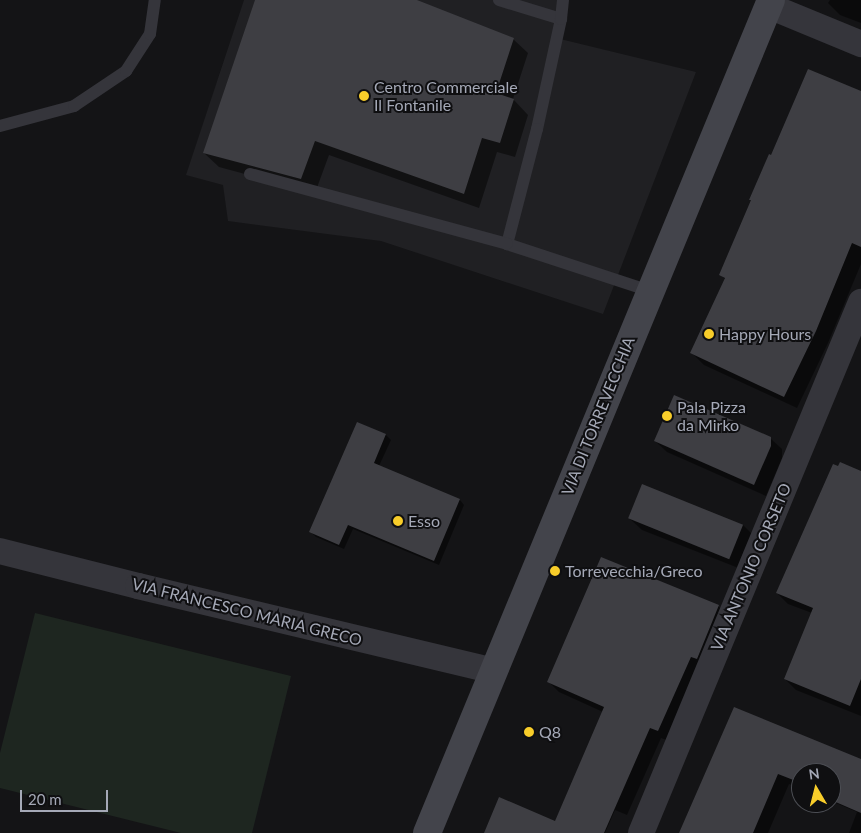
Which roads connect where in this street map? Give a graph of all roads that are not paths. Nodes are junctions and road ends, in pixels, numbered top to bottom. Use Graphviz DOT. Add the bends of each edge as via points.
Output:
graph roads {
  1 [pos="155,0"];
  2 [pos="499,0"];
  3 [pos="564,0"];
  4 [pos="770,3"];
  5 [pos="561,19"];
  6 [pos="861,44"];
  7 [pos="0,126"];
  8 [pos="250,174"];
  9 [pos="507,244"];
  10 [pos="650,291"];
  11 [pos="861,302"];
  12 [pos="0,551"];
  13 [pos="494,671"];
  14 [pos="427,833"];
  15 [pos="641,833"];
  1 -- 7 [label="lane" via="150,34 126,71 74,106"];
  2 -- 5 [label="lane"];
  3 -- 5 [label="lane"];
  4 -- 6 [label="street"];
  4 -- 10 [label="main road, VIA DI TORREVECCHIA"];
  5 -- 9 [label="lane"];
  8 -- 9 [label="lane"];
  9 -- 10 [label="lane"];
  10 -- 13 [label="main road, VIA DI TORREVECCHIA"];
  11 -- 15 [label="street, VIA ANTONIO CORSETO"];
  12 -- 13 [label="street, VIA FRANCESCO MARIA GRECO"];
  13 -- 14 [label="main road, VIA DI TORREVECCHIA"];
}
